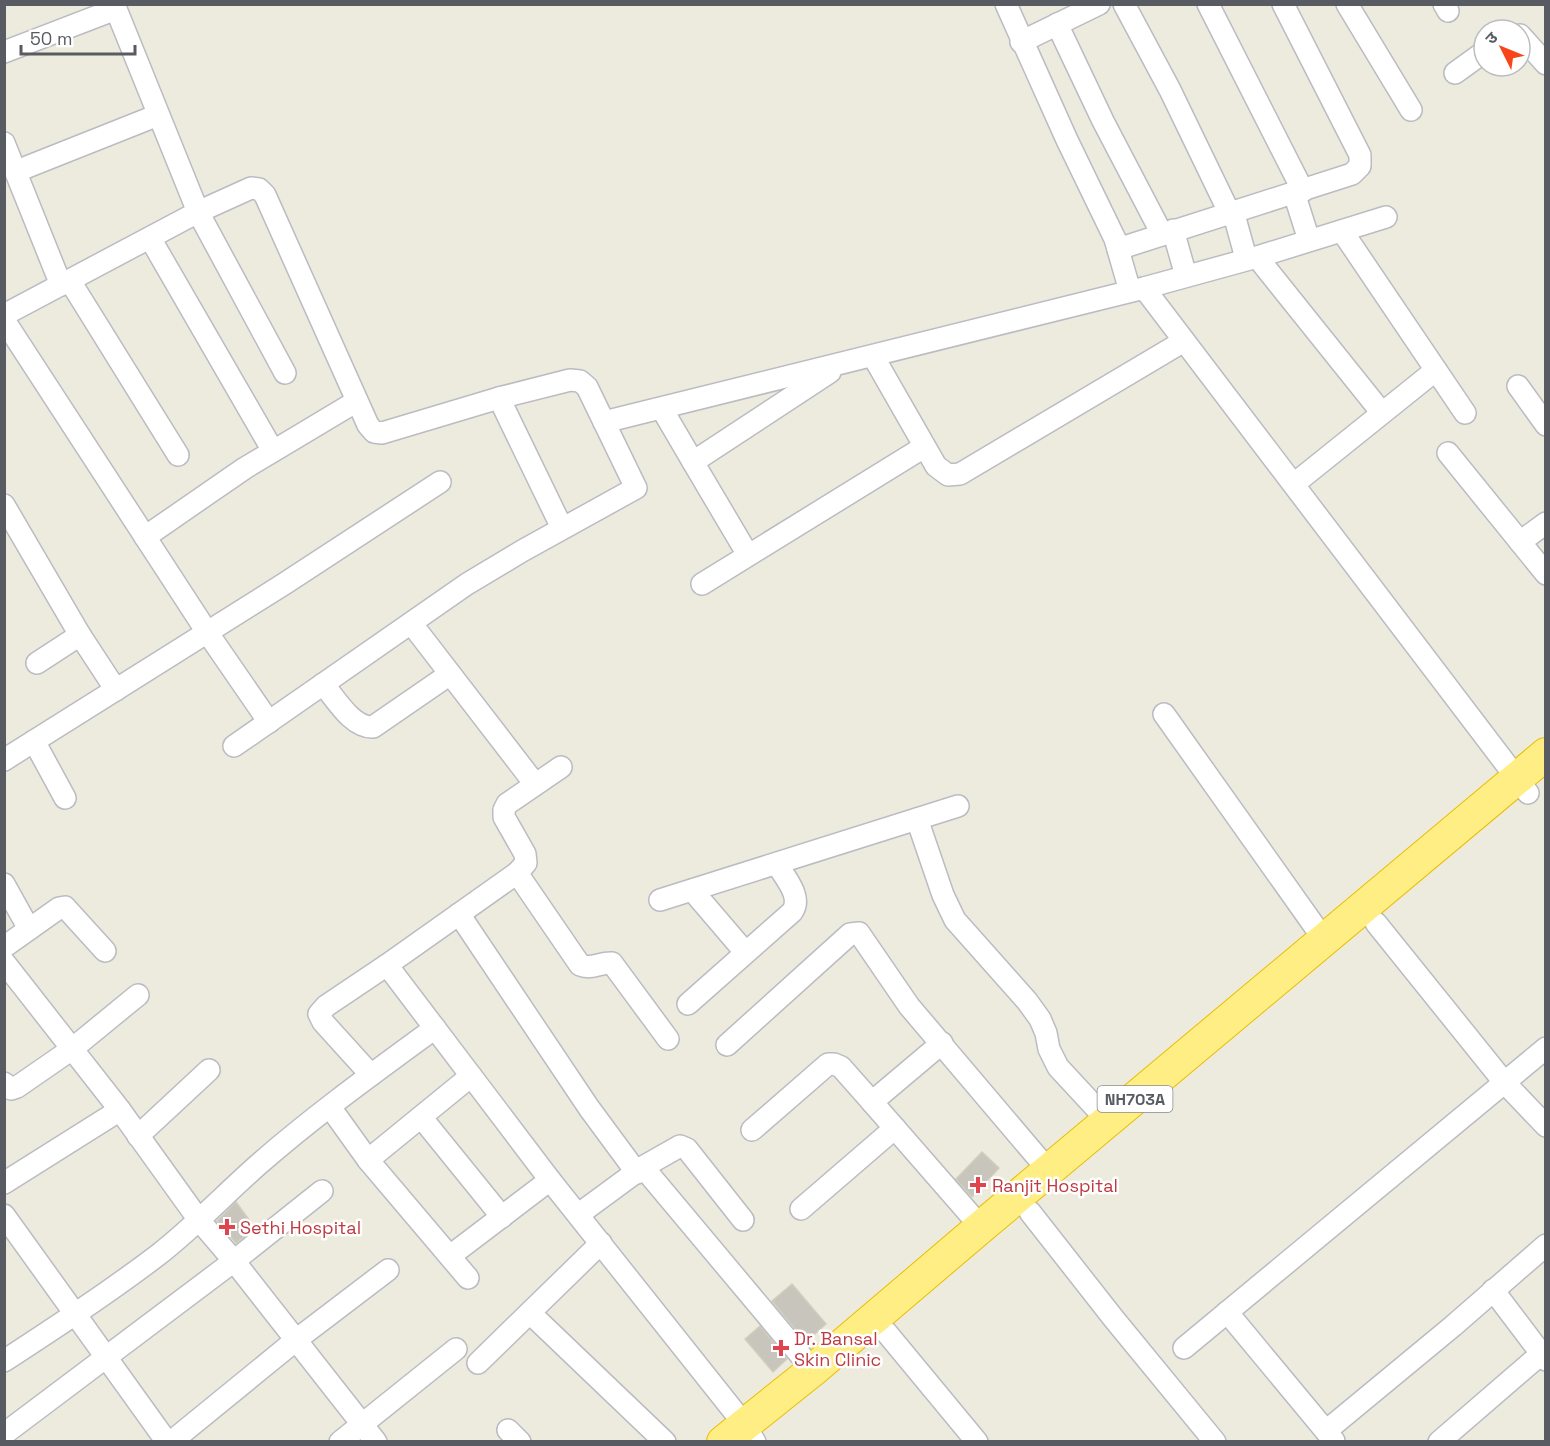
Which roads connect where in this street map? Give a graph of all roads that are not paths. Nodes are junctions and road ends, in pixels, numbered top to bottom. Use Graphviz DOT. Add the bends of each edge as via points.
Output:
graph roads {
  1 [pos="1006,4"];
  2 [pos="1099,4"];
  3 [pos="1124,4"];
  4 [pos="1208,4"];
  5 [pos="1283,4"];
  6 [pos="1347,4"];
  7 [pos="115,7"];
  8 [pos="1057,24"];
  9 [pos="1021,42"];
  10 [pos="1532,49"];
  11 [pos="4,52"];
  12 [pos="1472,61"];
  13 [pos="1545,64"];
  14 [pos="1455,73"];
  15 [pos="1411,110"];
  16 [pos="158,115"];
  17 [pos="4,143"];
  18 [pos="17,171"];
  19 [pos="1298,192"];
  20 [pos="1231,211"];
  21 [pos="198,212"];
  22 [pos="1386,217"];
  23 [pos="1342,231"];
  24 [pos="1168,232"];
  25 [pos="150,238"];
  26 [pos="1309,240"];
  27 [pos="1118,249"];
  28 [pos="1252,257"];
  29 [pos="1186,276"];
  30 [pos="65,283"];
  31 [pos="1137,289"];
  32 [pos="4,318"];
  33 [pos="1184,341"];
  34 [pos="873,356"];
  35 [pos="843,363"];
  36 [pos="1436,370"];
  37 [pos="285,373"];
  38 [pos="1518,386"];
  39 [pos="499,398"];
  40 [pos="357,401"];
  41 [pos="662,409"];
  42 [pos="1382,413"];
  43 [pos="1465,413"];
  44 [pos="604,422"];
  45 [pos="1545,425"];
  46 [pos="924,447"];
  47 [pos="273,451"];
  48 [pos="1448,453"];
  49 [pos="178,455"];
  50 [pos="693,462"];
  51 [pos="440,482"];
  52 [pos="1294,483"];
  53 [pos="4,505"];
  54 [pos="1545,523"];
  55 [pos="562,528"];
  56 [pos="145,537"];
  57 [pos="1520,542"];
  58 [pos="748,555"];
  59 [pos="1545,574"];
  60 [pos="702,584"];
  61 [pos="411,623"];
  62 [pos="207,632"];
  63 [pos="80,635"];
  64 [pos="37,663"];
  65 [pos="450,674"];
  66 [pos="323,684"];
  67 [pos="116,690"];
  68 [pos="1164,714"];
  69 [pos="269,722"];
  70 [pos="34,741"];
  71 [pos="234,746"];
  72 [pos="1545,754"];
  73 [pos="4,760"];
  74 [pos="561,767"];
  75 [pos="1530,783"];
  76 [pos="535,784"];
  77 [pos="64,798"];
  78 [pos="958,806"];
  79 [pos="917,819"];
  80 [pos="777,864"];
  81 [pos="518,873"];
  82 [pos="4,884"];
  83 [pos="692,890"];
  84 [pos="660,900"];
  85 [pos="459,914"];
  86 [pos="1376,923"];
  87 [pos="29,929"];
  88 [pos="1325,940"];
  89 [pos="4,947"];
  90 [pos="105,951"];
  91 [pos="746,952"];
  92 [pos="4,962"];
  93 [pos="387,965"];
  94 [pos="138,995"];
  95 [pos="688,1004"];
  96 [pos="435,1028"];
  97 [pos="668,1039"];
  98 [pos="942,1043"];
  99 [pos="727,1045"];
  100 [pos="1545,1048"];
  101 [pos="72,1049"];
  102 [pos="209,1070"];
  103 [pos="371,1075"];
  104 [pos="471,1076"];
  105 [pos="1504,1082"];
  106 [pos="4,1083"];
  107 [pos="872,1102"];
  108 [pos="330,1107"];
  109 [pos="120,1110"];
  110 [pos="421,1118"];
  111 [pos="1108,1122"];
  112 [pos="1545,1126"];
  113 [pos="895,1128"];
  114 [pos="752,1130"];
  115 [pos="138,1136"];
  116 [pos="368,1160"];
  117 [pos="640,1170"];
  118 [pos="1049,1171"];
  119 [pos="550,1180"];
  120 [pos="4,1183"];
  121 [pos="322,1191"];
  122 [pos="801,1209"];
  123 [pos="1029,1212"];
  124 [pos="579,1214"];
  125 [pos="4,1215"];
  126 [pos="502,1217"];
  127 [pos="200,1220"];
  128 [pos="743,1220"];
  129 [pos="981,1227"];
  130 [pos="601,1243"];
  131 [pos="1545,1245"];
  132 [pos="450,1256"];
  133 [pos="234,1261"];
  134 [pos="388,1270"];
  135 [pos="468,1278"];
  136 [pos="1494,1290"];
  137 [pos="530,1312"];
  138 [pos="1227,1312"];
  139 [pos="75,1314"];
  140 [pos="886,1332"];
  141 [pos="296,1340"];
  142 [pos="1184,1348"];
  143 [pos="456,1349"];
  144 [pos="105,1357"];
  145 [pos="1543,1357"];
  146 [pos="4,1361"];
  147 [pos="478,1364"];
  148 [pos="813,1370"];
  149 [pos="362,1424"];
  150 [pos="4,1434"];
  151 [pos="741,1436"];
  152 [pos="1330,1436"];
  153 [pos="169,1442"];
  154 [pos="340,1442"];
  155 [pos="375,1442"];
  156 [pos="665,1442"];
  157 [pos="977,1442"];
  158 [pos="1215,1442"];
  159 [pos="1439,1442"];
  1 -- 9 [label="street"];
  2 -- 8 [label="street"];
  3 -- 20 [label="street"];
  4 -- 19 [label="street"];
  5 -- 19 [label="street" via="1360,155 1360,166 1352,174"];
  6 -- 15 [label="street"];
  7 -- 11 [label="street"];
  7 -- 16 [label="street"];
  8 -- 9 [label="street"];
  8 -- 24 [label="street" via="1103,121"];
  9 -- 27 [label="street"];
  10 -- 13 [label="street"];
  12 -- 14 [label="street"];
  16 -- 18 [label="street"];
  16 -- 21 [label="street"];
  17 -- 18 [label="street"];
  18 -- 30 [label="street"];
  19 -- 20 [label="street"];
  19 -- 26 [label="street"];
  20 -- 24 [label="street"];
  20 -- 28 [label="street"];
  21 -- 25 [label="street"];
  21 -- 37 [label="street"];
  21 -- 40 [label="street" via="251,188 265,195"];
  22 -- 23 [label="street"];
  23 -- 26 [label="street"];
  23 -- 36 [label="street"];
  24 -- 27 [label="street"];
  24 -- 29 [label="street"];
  25 -- 30 [label="street"];
  25 -- 47 [label="street"];
  26 -- 28 [label="street"];
  27 -- 31 [label="street"];
  28 -- 29 [label="street"];
  28 -- 42 [label="street"];
  29 -- 31 [label="street"];
  30 -- 32 [label="street"];
  30 -- 49 [label="street"];
  31 -- 33 [label="street"];
  31 -- 34 [label="street"];
  32 -- 56 [label="street"];
  33 -- 46 [label="street" via="960,474 948,475 936,466"];
  33 -- 52 [label="street"];
  34 -- 35 [label="street"];
  34 -- 46 [label="street"];
  35 -- 41 [label="street"];
  35 -- 50 [label="street"];
  36 -- 42 [label="street"];
  36 -- 43 [label="street"];
  38 -- 45 [label="street"];
  39 -- 40 [label="street" via="382,433 368,426"];
  39 -- 44 [label="street" via="570,380 580,381 587,387"];
  39 -- 55 [label="street"];
  40 -- 47 [label="street"];
  41 -- 44 [label="street"];
  41 -- 50 [label="street"];
  42 -- 52 [label="street"];
  44 -- 55 [label="street" via="636,488"];
  46 -- 58 [label="street"];
  47 -- 56 [label="street"];
  48 -- 57 [label="street"];
  50 -- 58 [label="street"];
  51 -- 62 [label="street"];
  52 -- 75 [label="street"];
  53 -- 63 [label="street"];
  54 -- 57 [label="street"];
  55 -- 61 [label="street" via="467,584"];
  56 -- 62 [label="street"];
  57 -- 59 [label="street"];
  58 -- 60 [label="street"];
  61 -- 65 [label="street"];
  61 -- 66 [label="street"];
  62 -- 67 [label="street"];
  62 -- 69 [label="street"];
  63 -- 64 [label="street"];
  63 -- 67 [label="street"];
  65 -- 66 [label="street" via="373,727 356,722"];
  65 -- 76 [label="street"];
  66 -- 69 [label="street"];
  67 -- 70 [label="street"];
  68 -- 88 [label="street"];
  69 -- 71 [label="street"];
  70 -- 73 [label="street"];
  70 -- 77 [label="street"];
  72 -- 75 [label="highway, NH703A"];
  74 -- 76 [label="street"];
  75 -- 86 [label="highway, NH703A"];
  75 -- 88 [label="highway, NH703A"];
  76 -- 81 [label="street" via="504,810 504,817 525,854 526,863"];
  78 -- 79 [label="street"];
  79 -- 80 [label="street"];
  79 -- 111 [label="street" via="955,921 1027,1001 1040,1019 1058,1066"];
  80 -- 83 [label="street"];
  80 -- 91 [label="street" via="797,905"];
  81 -- 85 [label="street"];
  81 -- 97 [label="street" via="576,959 592,968 612,963"];
  82 -- 87 [label="street"];
  83 -- 84 [label="street"];
  83 -- 91 [label="street"];
  85 -- 93 [label="street"];
  85 -- 117 [label="street" via="590,1108"];
  86 -- 105 [label="street"];
  86 -- 123 [label="highway, NH703A"];
  87 -- 89 [label="street"];
  87 -- 90 [label="street" via="65,907"];
  88 -- 111 [label="highway, NH703A"];
  91 -- 95 [label="street"];
  92 -- 101 [label="street"];
  93 -- 96 [label="street"];
  93 -- 103 [label="street" via="319,1014"];
  94 -- 101 [label="street"];
  96 -- 103 [label="street"];
  96 -- 104 [label="street"];
  98 -- 99 [label="street" via="909,1006 862,936 855,932"];
  98 -- 107 [label="street"];
  98 -- 118 [label="street"];
  100 -- 105 [label="street"];
  101 -- 106 [label="street" via="17,1087 11,1089"];
  101 -- 109 [label="street"];
  102 -- 115 [label="street"];
  103 -- 108 [label="street"];
  104 -- 110 [label="street"];
  104 -- 119 [label="street"];
  105 -- 112 [label="street"];
  105 -- 138 [label="street"];
  107 -- 113 [label="street"];
  107 -- 114 [label="street" via="841,1067 828,1064"];
  108 -- 116 [label="street"];
  108 -- 127 [label="street"];
  109 -- 115 [label="street"];
  109 -- 120 [label="street"];
  110 -- 116 [label="street"];
  110 -- 126 [label="street"];
  111 -- 118 [label="highway, NH703A"];
  113 -- 122 [label="street"];
  113 -- 129 [label="street"];
  115 -- 127 [label="street"];
  116 -- 132 [label="street"];
  117 -- 124 [label="street"];
  117 -- 128 [label="street" via="680,1146 687,1149"];
  117 -- 148 [label="street"];
  118 -- 129 [label="highway, NH703A"];
  119 -- 124 [label="street"];
  119 -- 126 [label="street"];
  121 -- 133 [label="street"];
  123 -- 140 [label="highway, NH703A"];
  123 -- 158 [label="street"];
  124 -- 130 [label="street"];
  125 -- 139 [label="street"];
  126 -- 132 [label="street"];
  127 -- 133 [label="street"];
  127 -- 139 [label="street"];
  129 -- 148 [label="highway, NH703A"];
  130 -- 137 [label="street"];
  130 -- 151 [label="street"];
  131 -- 136 [label="street"];
  132 -- 135 [label="street"];
  133 -- 141 [label="street"];
  133 -- 144 [label="street"];
  134 -- 141 [label="street"];
  136 -- 145 [label="street"];
  136 -- 152 [label="street"];
  137 -- 147 [label="street"];
  137 -- 156 [label="street"];
  138 -- 142 [label="street"];
  138 -- 152 [label="street"];
  139 -- 144 [label="street"];
  139 -- 146 [label="street"];
  140 -- 151 [label="highway, NH703A"];
  140 -- 157 [label="street"];
  141 -- 149 [label="street"];
  141 -- 153 [label="street"];
  143 -- 149 [label="street"];
  144 -- 150 [label="street"];
  144 -- 153 [label="street"];
  145 -- 159 [label="street"];
  148 -- 151 [label="highway, NH703A"];
  149 -- 154 [label="street"];
  149 -- 155 [label="street"];
}
